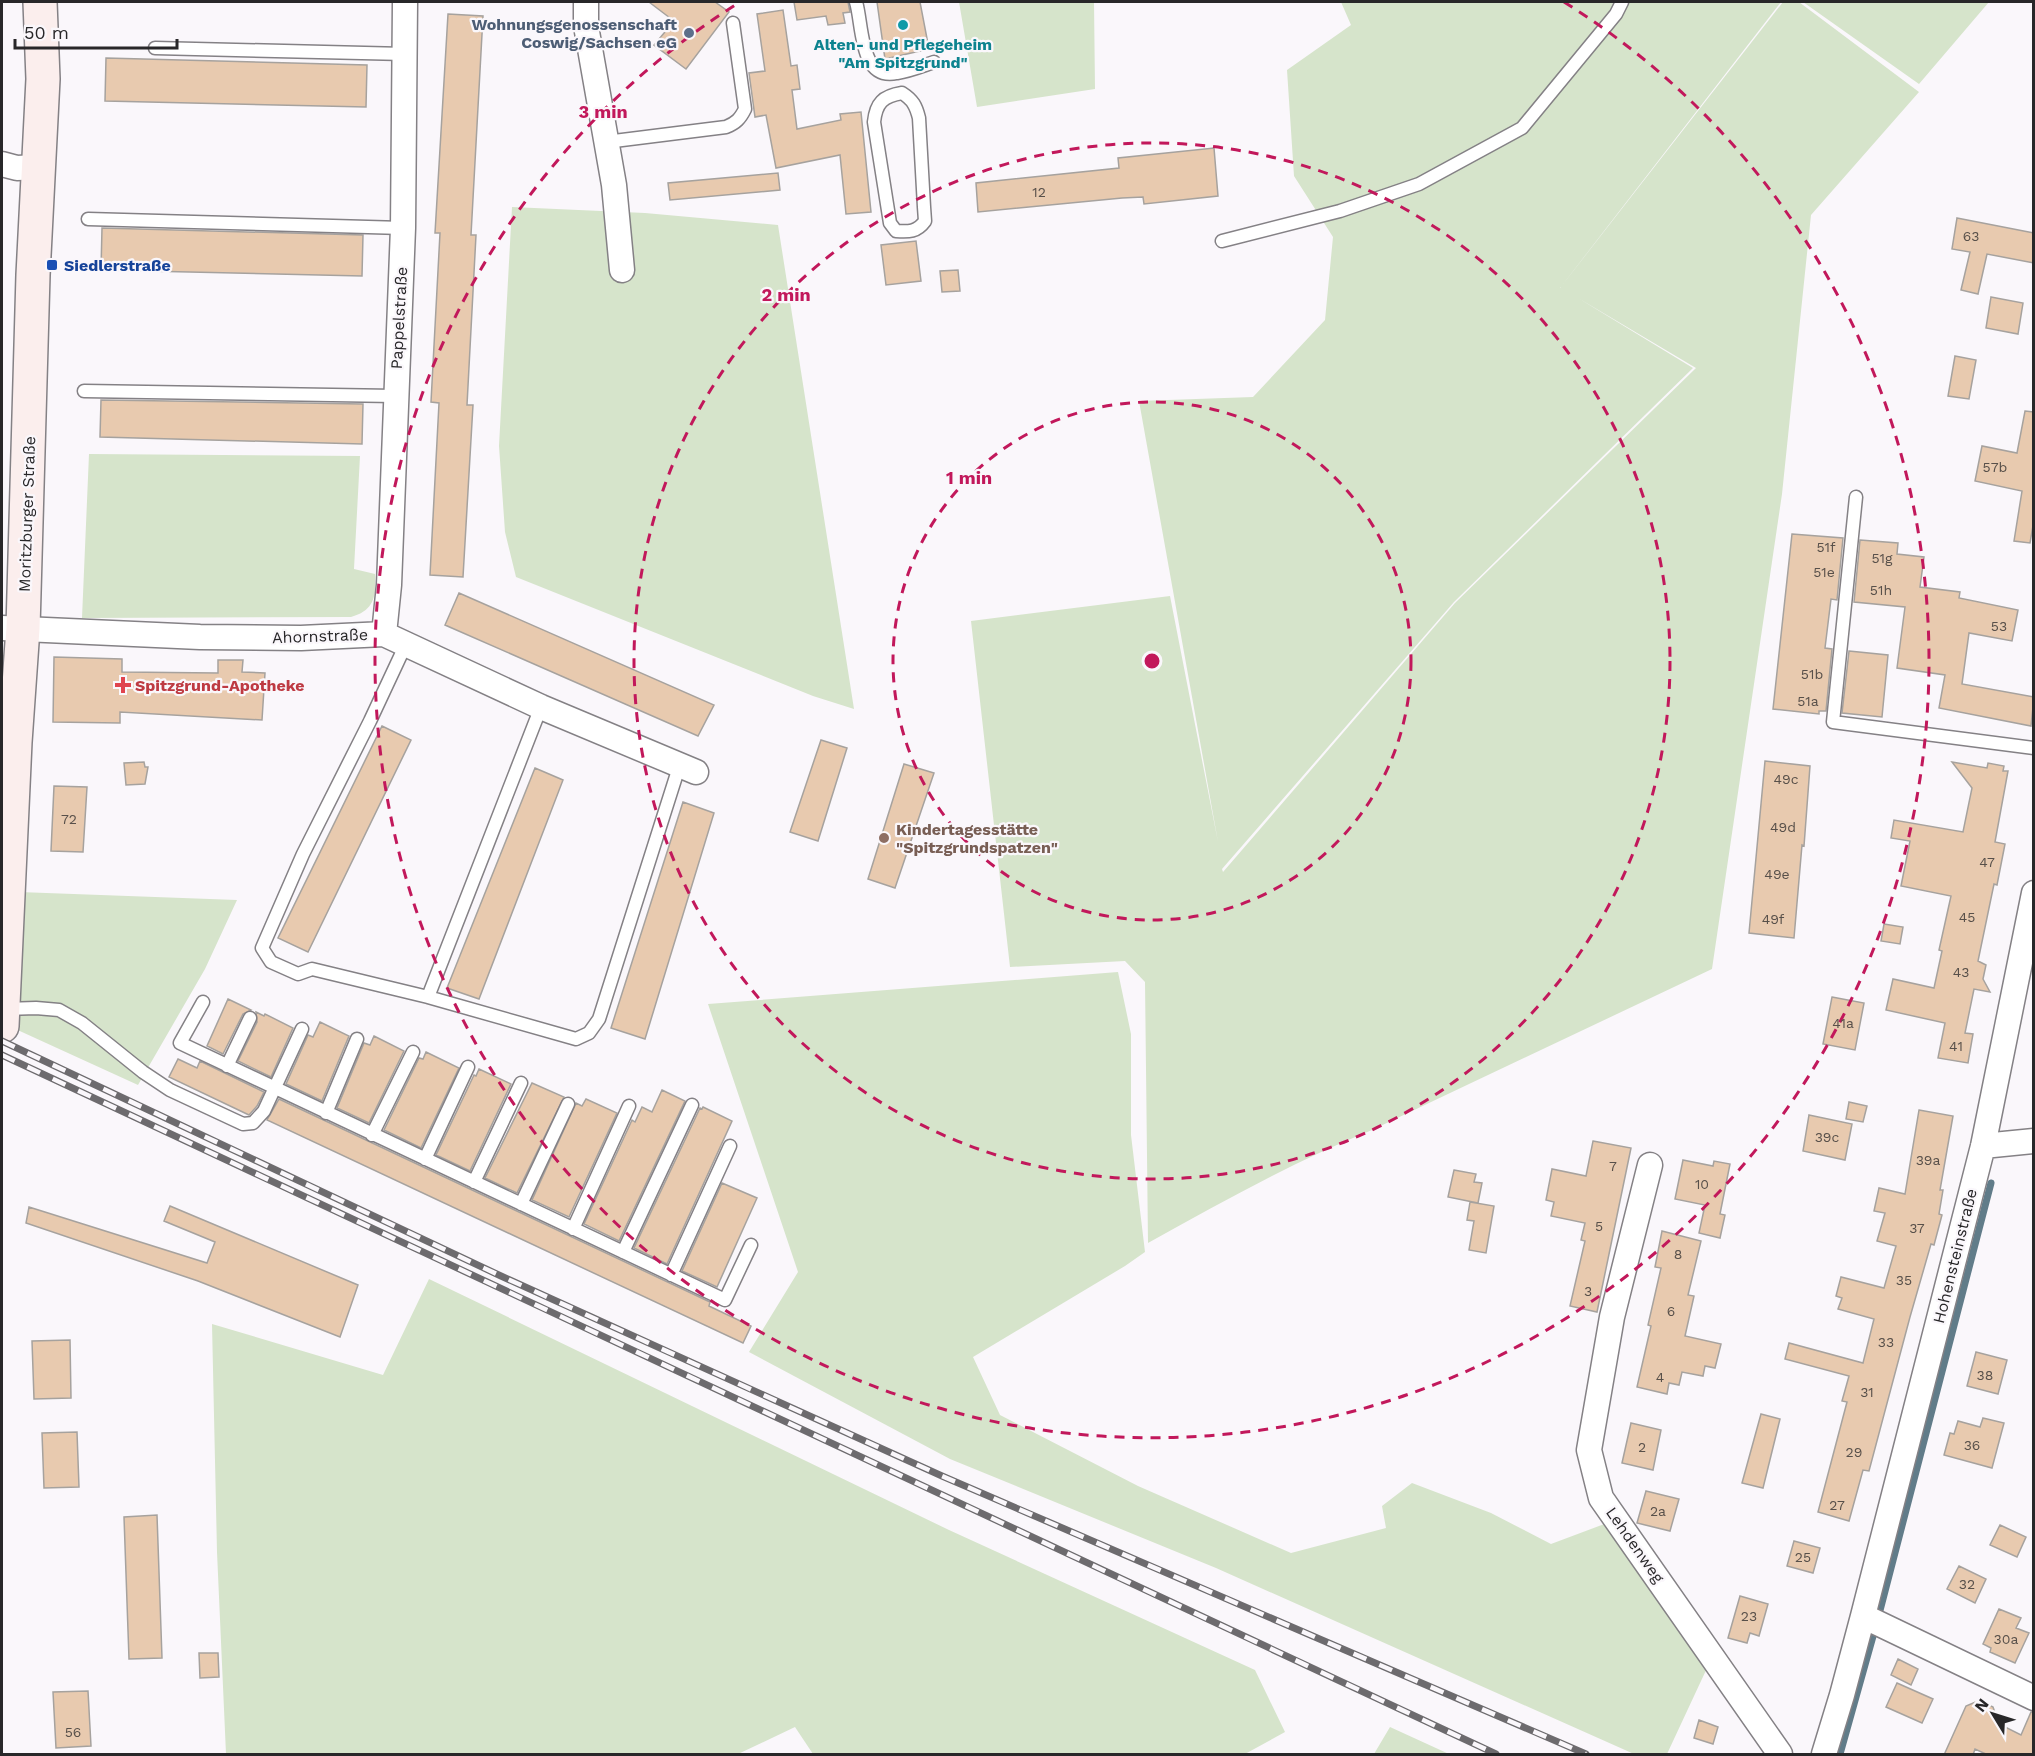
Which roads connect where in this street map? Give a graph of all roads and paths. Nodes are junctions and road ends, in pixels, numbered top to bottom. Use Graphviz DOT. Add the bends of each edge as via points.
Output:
graph roads {
  1 [pos="40,2"];
  2 [pos="405,2"];
  3 [pos="586,2"];
  4 [pos="856,2"];
  5 [pos="1622,2"];
  6 [pos="733,22"];
  7 [pos="156,48"];
  8 [pos="405,54"];
  9 [pos="934,62"];
  10 [pos="889,73"];
  11 [pos="891,95"];
  12 [pos="606,142"];
  13 [pos="2,164"];
  14 [pos="38,167"];
  15 [pos="88,219"];
  16 [pos="403,228"];
  17 [pos="1222,241"];
  18 [pos="622,270"];
  19 [pos="84,390"];
  20 [pos="395,396"];
  21 [pos="1856,497"];
  22 [pos="12,628"];
  23 [pos="384,634"];
  24 [pos="406,644"];
  25 [pos="541,707"];
  26 [pos="2034,748"];
  27 [pos="687,770"];
  28 [pos="7,793"];
  29 [pos="2034,893"];
  30 [pos="428,997"];
  31 [pos="203,1002"];
  32 [pos="2,1017"];
  33 [pos="250,1018"];
  34 [pos="302,1029"];
  35 [pos="357,1039"];
  36 [pos="413,1052"];
  37 [pos="227,1066"];
  38 [pos="468,1067"];
  39 [pos="521,1083"];
  40 [pos="275,1089"];
  41 [pos="568,1104"];
  42 [pos="692,1105"];
  43 [pos="629,1106"];
  44 [pos="326,1113"];
  45 [pos="372,1135"];
  46 [pos="2034,1141"];
  47 [pos="730,1146"];
  48 [pos="1983,1146"];
  49 [pos="425,1159"];
  50 [pos="1650,1165"];
  51 [pos="474,1182"];
  52 [pos="521,1204"];
  53 [pos="573,1228"];
  54 [pos="752,1245"];
  55 [pos="623,1252"];
  56 [pos="671,1275"];
  57 [pos="1863,1616"];
  58 [pos="2034,1698"];
  59 [pos="1780,1755"];
  60 [pos="1824,1755"];
  1 -- 14 [label="street, Moritzburger Straße" via="43,79"];
  2 -- 8 [label="street, Pappelstraße"];
  3 -- 12 [label="street" via="586,26"];
  4 -- 10 [label="lane" via="871,65"];
  5 -- 17 [label="lane" via="1522,128 1419,184 1340,212"];
  6 -- 12 [label="lane" via="745,108 735,124"];
  7 -- 8 [label="lane"];
  8 -- 16 [label="street, Pappelstraße"];
  9 -- 10 [label="lane"];
  10 -- 11 [label="lane"];
  11 -- 11 [label="lane" via="902,93 910,98 919,118 925,221 909,232 896,231 890,223 874,122 875,109"];
  12 -- 18 [label="street"];
  13 -- 14 [label="street"];
  14 -- 22 [label="street, Moritzburger Straße"];
  15 -- 16 [label="lane"];
  16 -- 20 [label="street, Pappelstraße"];
  19 -- 20 [label="lane"];
  20 -- 23 [label="street, Pappelstraße"];
  21 -- 26 [label="lane" via="1833,722"];
  22 -- 23 [label="street, Ahornstraße" via="200,637"];
  22 -- 28 [label="street, Moritzburger Straße"];
  23 -- 24 [label="street, Ahornstraße"];
  24 -- 25 [label="street, Ahornstraße"];
  24 -- 30 [label="lane" via="303,854 262,948 271,962 298,974 312,969"];
  25 -- 27 [label="street, Ahornstraße"];
  25 -- 30 [label="lane"];
  27 -- 30 [label="lane" via="599,1019 589,1033 576,1039"];
  28 -- 32 [label="street, Moritzburger Straße"];
  29 -- 48 [label="street, Hohensteinstraße"];
  31 -- 37 [label="lane" via="180,1043"];
  32 -- 40 [label="lane" via="36,1008 59,1010 170,1090 243,1124 253,1123 264,1111"];
  33 -- 37 [label="lane"];
  34 -- 40 [label="lane"];
  35 -- 44 [label="lane"];
  36 -- 45 [label="lane"];
  37 -- 40 [label="lane"];
  38 -- 49 [label="lane"];
  39 -- 51 [label="lane"];
  40 -- 44 [label="lane"];
  41 -- 52 [label="lane"];
  42 -- 55 [label="lane"];
  43 -- 53 [label="lane"];
  44 -- 45 [label="lane"];
  45 -- 49 [label="lane"];
  46 -- 48 [label="street"];
  47 -- 56 [label="lane"];
  48 -- 57 [label="street, Hohensteinstraße"];
  49 -- 51 [label="lane"];
  50 -- 59 [label="street, Lehdenweg" via="1612,1317 1589,1450 1601,1498"];
  51 -- 52 [label="lane"];
  52 -- 53 [label="lane"];
  53 -- 55 [label="lane"];
  54 -- 56 [label="lane" via="725,1300"];
  55 -- 56 [label="lane"];
  57 -- 58 [label="street"];
  57 -- 60 [label="street, Hohensteinstraße"];
}
